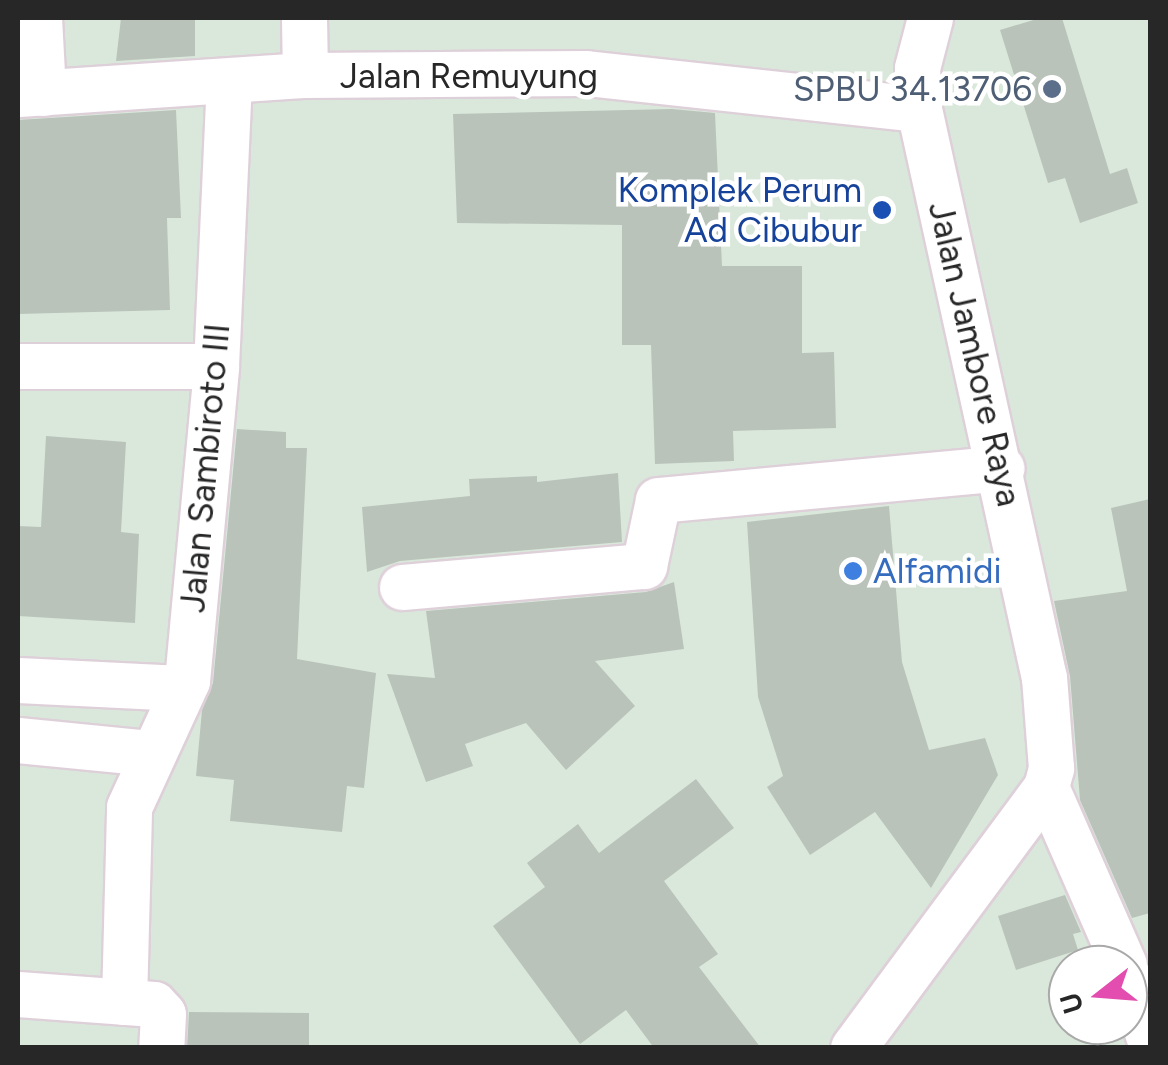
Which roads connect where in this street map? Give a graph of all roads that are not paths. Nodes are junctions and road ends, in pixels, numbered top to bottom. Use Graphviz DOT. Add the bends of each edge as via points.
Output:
graph roads {
  1 [pos="39,18"];
  2 [pos="304,18"];
  3 [pos="930,18"];
  4 [pos="305,75"];
  5 [pos="229,81"];
  6 [pos="30,94"];
  7 [pos="919,109"];
  8 [pos="18,366"];
  9 [pos="216,366"];
  10 [pos="1002,468"];
  11 [pos="402,586"];
  12 [pos="18,680"];
  13 [pos="181,688"];
  14 [pos="18,740"];
  15 [pos="151,754"];
  16 [pos="1046,787"];
  17 [pos="1129,943"];
  18 [pos="18,994"];
  19 [pos="124,1002"];
  20 [pos="162,1048"];
  21 [pos="853,1048"];
  1 -- 6 [label="street"];
  2 -- 4 [label="street"];
  3 -- 7 [label="street, Jalan Jambore Raya" via="916,68"];
  4 -- 5 [label="street, Jalan Remuyung"];
  4 -- 7 [label="street, Jalan Remuyung" via="586,73"];
  5 -- 6 [label="street, Jalan Remuyung"];
  5 -- 9 [label="street, Jalan Sambiroto III"];
  7 -- 10 [label="street, Jalan Jambore Raya"];
  8 -- 9 [label="street"];
  9 -- 13 [label="street, Jalan Sambiroto III"];
  10 -- 11 [label="street" via="658,500 644,566"];
  10 -- 16 [label="street, Jalan Jambore Raya" via="1044,678 1051,744"];
  12 -- 13 [label="street"];
  13 -- 15 [label="street, Jalan Sambiroto III"];
  14 -- 15 [label="street"];
  15 -- 19 [label="street, Jalan Sambiroto III" via="128,808"];
  16 -- 17 [label="street"];
  16 -- 21 [label="street"];
  18 -- 19 [label="street"];
  19 -- 20 [label="street" via="158,1006"];
}
